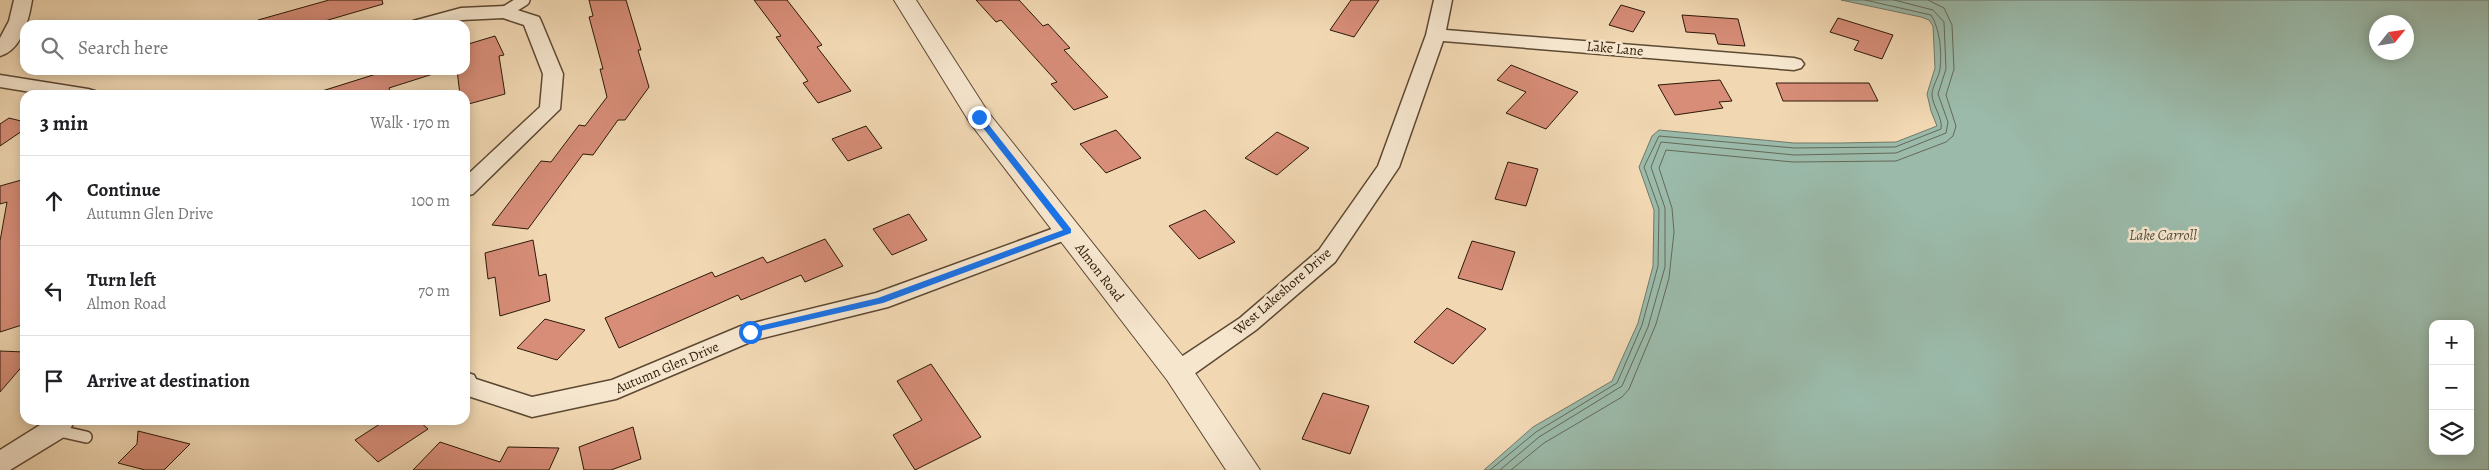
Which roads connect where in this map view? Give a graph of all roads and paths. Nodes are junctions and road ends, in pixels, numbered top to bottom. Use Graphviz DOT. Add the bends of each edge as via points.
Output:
graph roads {
  1 [pos="23,0"];
  2 [pos="524,0"];
  3 [pos="904,0"];
  4 [pos="1443,0"];
  5 [pos="505,12"];
  6 [pos="20,20"];
  7 [pos="439,20"];
  8 [pos="20,21"];
  9 [pos="1436,34"];
  10 [pos="0,50"];
  11 [pos="1794,64"];
  12 [pos="0,81"];
  13 [pos="57,90"];
  14 [pos="470,184"];
  15 [pos="1068,231"];
  16 [pos="1178,372"];
  17 [pos="470,387"];
  18 [pos="59,425"];
  19 [pos="86,437"];
  20 [pos="0,462"];
  21 [pos="1244,470"];
  1 -- 6 [label="street"];
  2 -- 5 [label="lane"];
  3 -- 15 [label="street, Almon Road" via="979,117"];
  4 -- 9 [label="street, West Lakeshore Drive"];
  5 -- 7 [label="street" via="461,14"];
  5 -- 14 [label="street" via="532,21 553,74 550,109"];
  8 -- 10 [label="street"];
  9 -- 11 [label="street, Lake Lane"];
  9 -- 16 [label="street, West Lakeshore Drive" via="1388,167 1327,256 1248,324"];
  12 -- 13 [label="street"];
  15 -- 16 [label="street, Almon Road"];
  15 -- 17 [label="street, Autumn Glen Drive" via="880,301 750,332 616,389 532,407"];
  16 -- 21 [label="street, Almon Road"];
  18 -- 19 [label="lane"];
  18 -- 20 [label="street"];
}
